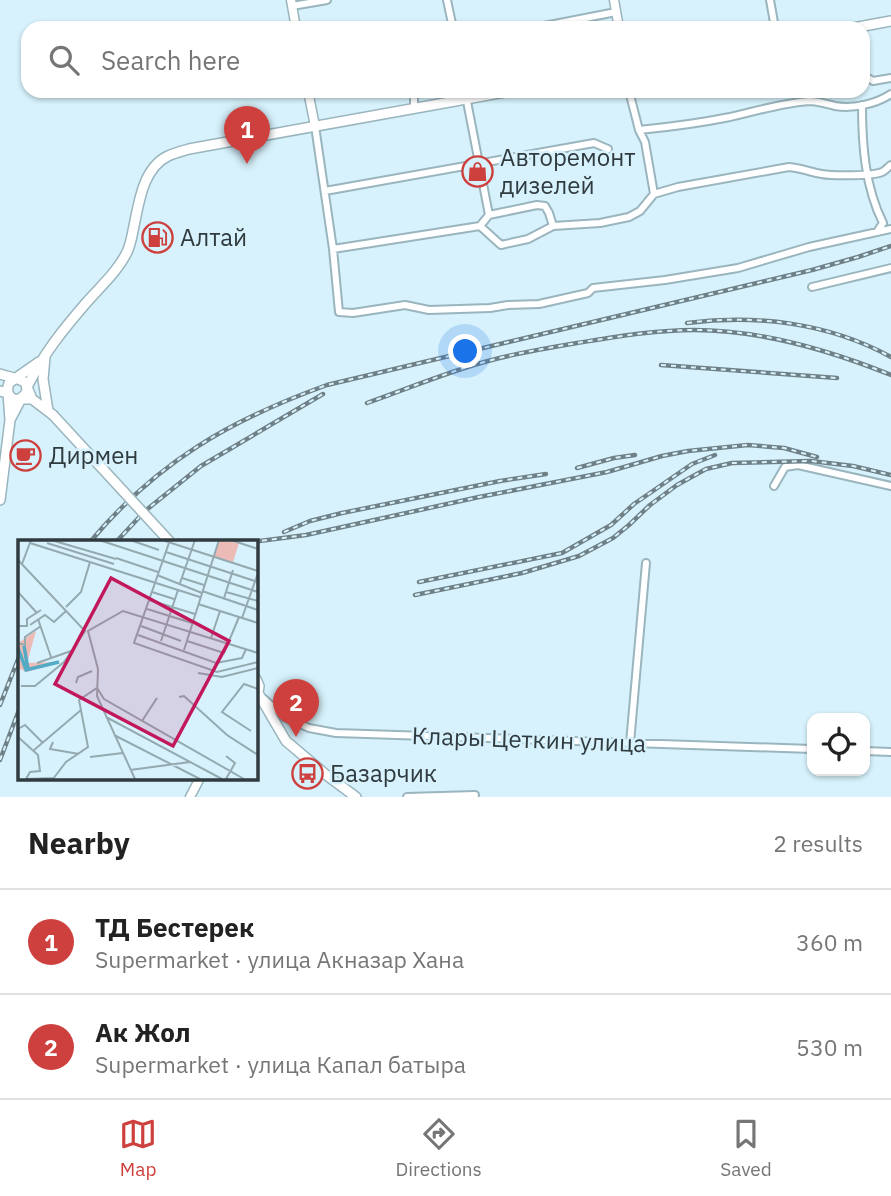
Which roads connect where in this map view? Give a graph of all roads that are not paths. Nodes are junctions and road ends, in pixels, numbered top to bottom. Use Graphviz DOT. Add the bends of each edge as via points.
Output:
graph roads {
  1 [pos="327,0"];
  2 [pos="447,0"];
  3 [pos="614,0"];
  4 [pos="769,0"];
  5 [pos="291,3"];
  6 [pos="616,12"];
  7 [pos="295,21"];
  8 [pos="452,21"];
  9 [pos="570,21"];
  10 [pos="618,21"];
  11 [pos="774,21"];
  12 [pos="891,21"];
  13 [pos="870,25"];
  14 [pos="891,78"];
  15 [pos="870,79"];
  16 [pos="891,93"];
  17 [pos="310,98"];
  18 [pos="414,98"];
  19 [pos="454,98"];
  20 [pos="461,98"];
  21 [pos="467,98"];
  22 [pos="631,98"];
  23 [pos="456,101"];
  24 [pos="862,105"];
  25 [pos="414,109"];
  26 [pos="315,126"];
  27 [pos="639,130"];
  28 [pos="608,149"];
  29 [pos="479,163"];
  30 [pos="891,165"];
  31 [pos="866,173"];
  32 [pos="325,191"];
  33 [pos="654,194"];
  34 [pos="489,215"];
  35 [pos="480,226"];
  36 [pos="553,226"];
  37 [pos="891,229"];
  38 [pos="877,232"];
  39 [pos="333,249"];
  40 [pos="891,268"];
  41 [pos="812,287"];
  42 [pos="43,358"];
  43 [pos="0,374"];
  44 [pos="16,379"];
  45 [pos="27,387"];
  46 [pos="4,392"];
  47 [pos="21,399"];
  48 [pos="32,400"];
  49 [pos="50,413"];
  50 [pos="10,420"];
  51 [pos="774,486"];
  52 [pos="891,486"];
  53 [pos="0,500"];
  54 [pos="169,540"];
  55 [pos="646,563"];
  56 [pos="257,689"];
  57 [pos="631,743"];
  58 [pos="807,749"];
  59 [pos="870,751"];
  60 [pos="891,751"];
  61 [pos="199,780"];
  62 [pos="475,795"];
  63 [pos="190,797"];
  64 [pos="356,797"];
  65 [pos="407,797"];
  1 -- 5 [label="street"];
  2 -- 8 [label="street"];
  3 -- 6 [label="street"];
  4 -- 11 [label="street"];
  5 -- 7 [label="street"];
  6 -- 9 [label="street"];
  6 -- 10 [label="street"];
  12 -- 13 [label="main road"];
  14 -- 15 [label="street"];
  16 -- 24 [label="street"];
  17 -- 26 [label="street"];
  18 -- 25 [label="street"];
  19 -- 23 [label="street"];
  20 -- 23 [label="main road"];
  21 -- 29 [label="street"];
  22 -- 27 [label="street"];
  23 -- 25 [label="main road"];
  24 -- 27 [label="street" via="809,101"];
  24 -- 31 [label="street"];
  25 -- 26 [label="main road"];
  26 -- 32 [label="street"];
  26 -- 42 [label="main road" via="189,149 159,161 145,180 127,253"];
  27 -- 33 [label="street"];
  28 -- 29 [label="street" via="594,143"];
  29 -- 32 [label="street"];
  29 -- 34 [label="street"];
  30 -- 31 [label="street" via="883,172"];
  31 -- 33 [label="street" via="841,176 789,167"];
  31 -- 38 [label="street" via="883,223"];
  32 -- 39 [label="street"];
  33 -- 36 [label="street" via="629,218"];
  34 -- 35 [label="street"];
  34 -- 36 [label="street" via="545,206"];
  35 -- 36 [label="street" via="501,245 528,239"];
  35 -- 39 [label="street"];
  37 -- 38 [label="street"];
  38 -- 39 [label="street" via="738,268 593,288 539,304 429,310 405,305 353,313 339,312"];
  40 -- 41 [label="street"];
  42 -- 44 [label="main road"];
  42 -- 45 [label="main road"];
  42 -- 49 [label="main road"];
  43 -- 44 [label="main road"];
  44 -- 45 [label="main road"];
  44 -- 46 [label="main road"];
  45 -- 47 [label="main road"];
  45 -- 48 [label="main road"];
  46 -- 47 [label="main road"];
  46 -- 50 [label="main road"];
  47 -- 48 [label="main road"];
  47 -- 50 [label="main road"];
  48 -- 49 [label="main road"];
  49 -- 54 [label="main road, bridge"];
  50 -- 53 [label="main road"];
  51 -- 52 [label="street" via="785,467 798,466"];
  55 -- 57 [label="street"];
  56 -- 57 [label="street, Клары Цеткин улица" via="284,717 337,733"];
  56 -- 64 [label="main road" via="286,741"];
  57 -- 58 [label="street, Клары Цеткин улица"];
  59 -- 60 [label="street"];
  61 -- 63 [label="street"];
  62 -- 65 [label="street"];
}
